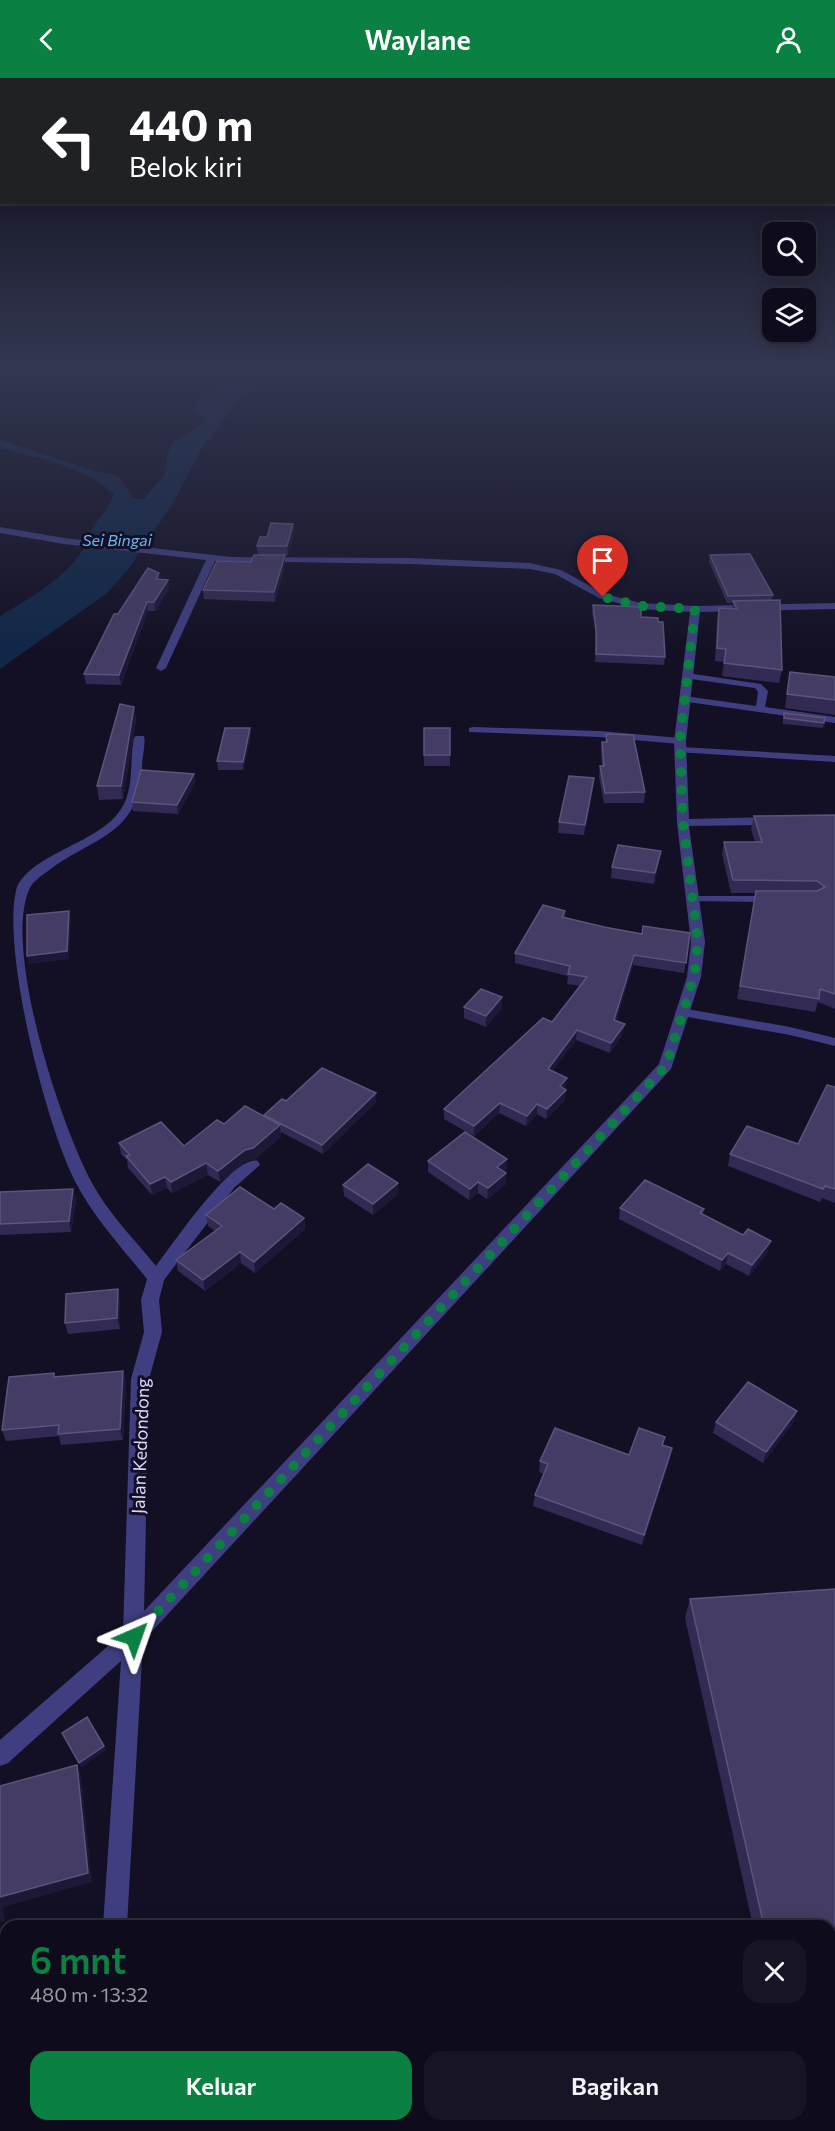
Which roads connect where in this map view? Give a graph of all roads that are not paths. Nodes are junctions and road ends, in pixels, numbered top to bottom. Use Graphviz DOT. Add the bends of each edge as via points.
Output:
graph roads {
  1 [pos="0,530"];
  2 [pos="212,558"];
  3 [pos="835,606"];
  4 [pos="695,609"];
  5 [pos="161,668"];
  6 [pos="687,676"];
  7 [pos="684,699"];
  8 [pos="760,708"];
  9 [pos="835,720"];
  10 [pos="473,730"];
  11 [pos="140,738"];
  12 [pos="680,746"];
  13 [pos="835,759"];
  14 [pos="788,820"];
  15 [pos="683,823"];
  16 [pos="694,899"];
  17 [pos="790,899"];
  18 [pos="681,1012"];
  19 [pos="835,1042"];
  20 [pos="252,1165"];
  21 [pos="156,1278"];
  22 [pos="134,1637"];
  23 [pos="0,1755"];
  24 [pos="115,1920"];
  1 -- 2 [label="street"];
  2 -- 4 [label="street" via="521,565 558,572 603,597 621,602"];
  2 -- 5 [label="street"];
  3 -- 4 [label="street"];
  4 -- 6 [label="street"];
  6 -- 7 [label="street"];
  6 -- 8 [label="lane" via="758,686 763,691"];
  7 -- 8 [label="lane"];
  7 -- 12 [label="street"];
  8 -- 9 [label="lane"];
  10 -- 12 [label="lane" via="600,734"];
  11 -- 21 [label="street" via="133,797 124,814 104,831 35,872 21,889 13,911 10,958 17,1003 88,1191"];
  12 -- 13 [label="lane"];
  12 -- 15 [label="street"];
  14 -- 15 [label="street"];
  15 -- 16 [label="street"];
  16 -- 17 [label="lane"];
  16 -- 18 [label="street" via="698,942 695,969"];
  18 -- 19 [label="lane"];
  18 -- 22 [label="street" via="666,1066"];
  20 -- 21 [label="street" via="228,1184"];
  21 -- 22 [label="street, Jalan Kedondong" via="150,1300 153,1332 140,1378"];
  22 -- 23 [label="street"];
  22 -- 24 [label="street, Jalan Kedondong"];
}
